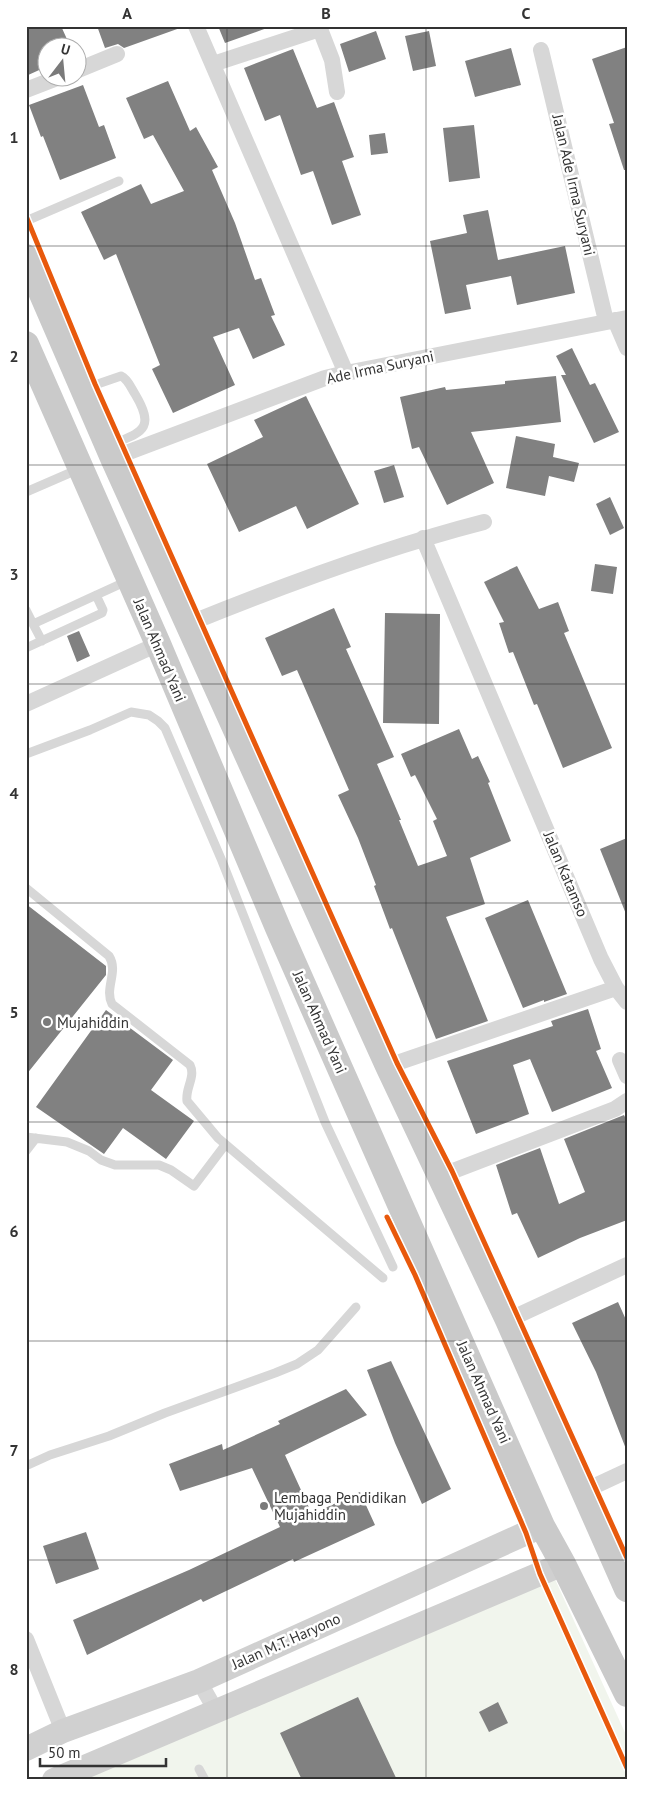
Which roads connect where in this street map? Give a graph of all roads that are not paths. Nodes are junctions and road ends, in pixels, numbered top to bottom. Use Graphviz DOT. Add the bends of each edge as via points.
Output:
graph roads {
  1 [pos="196,26"];
  2 [pos="324,28"];
  3 [pos="541,50"];
  4 [pos="117,54"];
  5 [pos="213,64"];
  6 [pos="88,66"];
  7 [pos="38,85"];
  8 [pos="26,90"];
  9 [pos="336,92"];
  10 [pos="119,181"];
  11 [pos="26,220"];
  12 [pos="26,258"];
  13 [pos="616,319"];
  14 [pos="26,344"];
  15 [pos="627,348"];
  16 [pos="32,370"];
  17 [pos="346,372"];
  18 [pos="83,389"];
  19 [pos="110,452"];
  20 [pos="80,468"];
  21 [pos="26,492"];
  22 [pos="484,522"];
  23 [pos="423,538"];
  24 [pos="130,580"];
  25 [pos="96,596"];
  26 [pos="26,610"];
  27 [pos="33,624"];
  28 [pos="188,624"];
  29 [pos="42,641"];
  30 [pos="158,644"];
  31 [pos="26,648"];
  32 [pos="26,704"];
  33 [pos="26,754"];
  34 [pos="26,888"];
  35 [pos="318,912"];
  36 [pos="278,928"];
  37 [pos="616,988"];
  38 [pos="627,1002"];
  39 [pos="620,1060"];
  40 [pos="388,1066"];
  41 [pos="627,1076"];
  42 [pos="627,1101"];
  43 [pos="31,1137"];
  44 [pos="225,1145"];
  45 [pos="26,1151"];
  46 [pos="440,1176"];
  47 [pos="627,1265"];
  48 [pos="393,1268"];
  49 [pos="383,1278"];
  50 [pos="356,1307"];
  51 [pos="508,1320"];
  52 [pos="28,1465"];
  53 [pos="627,1471"];
  54 [pos="584,1492"];
  55 [pos="542,1526"];
  56 [pos="563,1564"];
  57 [pos="627,1590"];
  58 [pos="26,1639"];
  59 [pos="200,1681"];
  60 [pos="627,1694"];
  61 [pos="216,1711"];
  62 [pos="64,1731"];
  63 [pos="26,1749"];
  64 [pos="199,1769"];
  65 [pos="54,1780"];
  66 [pos="205,1780"];
  1 -- 5 [label="street"];
  2 -- 5 [label="street"];
  2 -- 9 [label="street"];
  3 -- 13 [label="street, Jalan Ade Irma Suryani"];
  4 -- 6 [label="street"];
  5 -- 17 [label="street"];
  7 -- 8 [label="street"];
  10 -- 11 [label="lane"];
  12 -- 18 [label="main road"];
  13 -- 15 [label="street, Jalan Ade Irma Suryani"];
  13 -- 17 [label="street, Ade Irma Suryani"];
  14 -- 16 [label="main road, Jalan Ahmad Yani"];
  16 -- 20 [label="main road, Jalan Ahmad Yani"];
  17 -- 19 [label="street, Ade Irma Suryani"];
  18 -- 19 [label="main road"];
  18 -- 19 [label="lane" via="121,376 126,378 140,402 146,419 143,429"];
  19 -- 28 [label="main road"];
  20 -- 21 [label="lane"];
  20 -- 24 [label="main road, Jalan Ahmad Yani"];
  22 -- 23 [label="street"];
  23 -- 28 [label="street"];
  23 -- 37 [label="street, Jalan Katamso"];
  24 -- 25 [label="lane"];
  24 -- 30 [label="main road, Jalan Ahmad Yani"];
  25 -- 27 [label="lane"];
  25 -- 29 [label="lane" via="102,613"];
  26 -- 27 [label="lane"];
  27 -- 29 [label="lane"];
  28 -- 35 [label="main road"];
  29 -- 31 [label="lane"];
  30 -- 32 [label="street"];
  30 -- 36 [label="main road, Jalan Ahmad Yani"];
  33 -- 48 [label="lane" via="131,712 149,715 165,728 222,861 325,1122"];
  34 -- 44 [label="lane" via="109,956 113,972 109,992 112,1004 190,1065 192,1072 187,1101"];
  35 -- 36 [label="main road"];
  35 -- 40 [label="main road"];
  36 -- 55 [label="main road, Jalan Ahmad Yani"];
  37 -- 38 [label="street, Jalan Katamso"];
  37 -- 40 [label="street"];
  39 -- 41 [label="street"];
  40 -- 46 [label="main road"];
  42 -- 46 [label="street" via="614,1109"];
  43 -- 44 [label="lane" via="67,1142 115,1165 159,1165 194,1186"];
  43 -- 45 [label="lane"];
  44 -- 49 [label="lane"];
  46 -- 51 [label="main road"];
  47 -- 51 [label="street"];
  50 -- 52 [label="lane" via="331,1338 297,1364"];
  51 -- 54 [label="main road"];
  53 -- 54 [label="street"];
  54 -- 57 [label="main road"];
  55 -- 56 [label="main road, Jalan Ahmad Yani"];
  55 -- 59 [label="street, Jalan M.T. Haryono"];
  56 -- 60 [label="main road, Jalan Ahmad Yani"];
  56 -- 61 [label="street"];
  58 -- 62 [label="street"];
  59 -- 61 [label="street"];
  59 -- 62 [label="street, Jalan M.T. Haryono"];
  61 -- 65 [label="street"];
  62 -- 63 [label="street, Jalan M.T. Haryono"];
  64 -- 66 [label="lane"];
}
